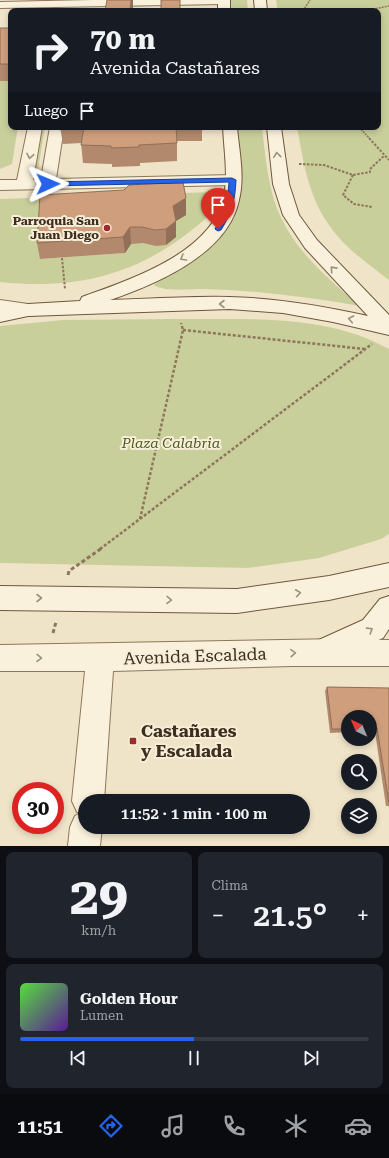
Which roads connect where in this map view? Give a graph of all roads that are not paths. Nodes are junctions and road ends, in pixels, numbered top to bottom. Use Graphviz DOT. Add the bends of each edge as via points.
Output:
graph roads {
  1 [pos="224,4"];
  2 [pos="0,5"];
  3 [pos="59,7"];
  4 [pos="76,7"];
  5 [pos="34,130"];
  6 [pos="57,130"];
  7 [pos="230,130"];
  8 [pos="274,130"];
  9 [pos="232,180"];
  10 [pos="24,184"];
  11 [pos="48,184"];
  12 [pos="0,185"];
  13 [pos="0,306"];
  14 [pos="28,310"];
  15 [pos="65,310"];
  16 [pos="0,315"];
  17 [pos="385,332"];
  18 [pos="389,575"];
  19 [pos="0,598"];
  20 [pos="389,608"];
  21 [pos="322,652"];
  22 [pos="389,653"];
  23 [pos="0,658"];
  24 [pos="100,658"];
  25 [pos="89,794"];
  26 [pos="85,834"];
  27 [pos="84,846"];
  1 -- 4 [label="street"];
  2 -- 3 [label="street"];
  3 -- 4 [label="street"];
  5 -- 10 [label="street, one-way"];
  6 -- 11 [label="street"];
  7 -- 9 [label="main road"];
  17 -- 8 [label="main road, one-way" via="311,244 291,215 278,164"];
  9 -- 11 [label="street"];
  9 -- 15 [label="main road, one-way" via="232,200 227,214 218,229 196,250 123,290"];
  10 -- 11 [label="street"];
  10 -- 12 [label="street"];
  13 -- 14 [label="main road"];
  14 -- 15 [label="main road"];
  14 -- 16 [label="main road"];
  17 -- 15 [label="main road, one-way" via="354,319 283,307 175,304"];
  19 -- 18 [label="main road, one-way" via="238,601 329,588"];
  21 -- 20 [label="main road, one-way" via="374,629"];
  21 -- 22 [label="main road, Avenida Escalada"];
  24 -- 21 [label="main road, Avenida Escalada, one-way"];
  23 -- 24 [label="main road, Avenida Escalada, one-way"];
  24 -- 25 [label="main road"];
  26 -- 27 [label="main road"];
}
